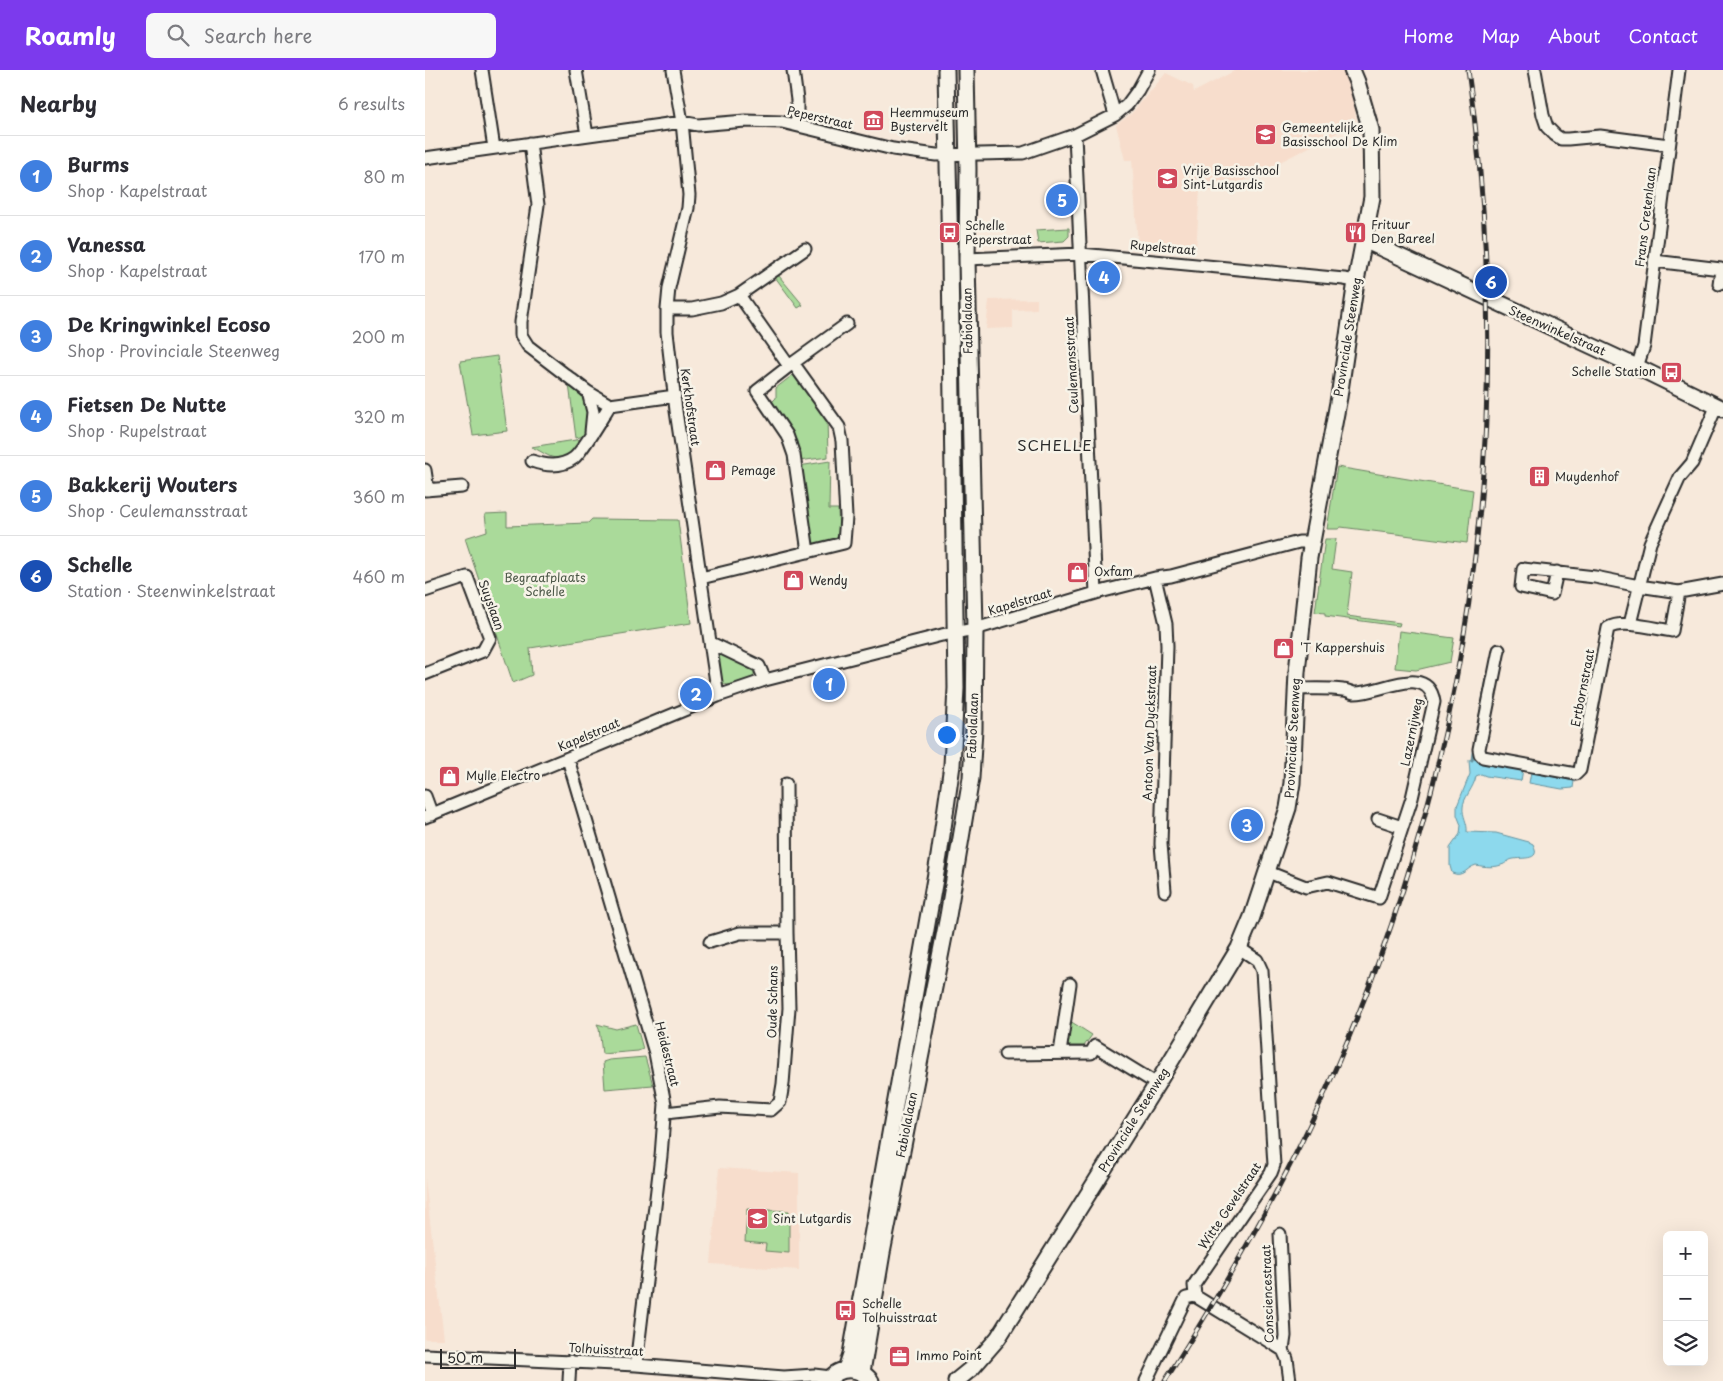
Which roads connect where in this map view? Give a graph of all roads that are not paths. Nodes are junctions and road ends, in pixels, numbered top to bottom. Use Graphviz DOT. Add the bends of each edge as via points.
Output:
graph roads {
  1 [pos="482,70"];
  2 [pos="576,70"];
  3 [pos="673,70"];
  4 [pos="793,70"];
  5 [pos="946,70"];
  6 [pos="966,70"];
  7 [pos="1103,70"];
  8 [pos="1149,70"];
  9 [pos="1352,70"];
  10 [pos="1535,70"];
  11 [pos="1679,70"];
  12 [pos="1115,115"];
  13 [pos="683,122"];
  14 [pos="797,125"];
  15 [pos="587,135"];
  16 [pos="1075,135"];
  17 [pos="530,143"];
  18 [pos="1669,145"];
  19 [pos="494,148"];
  20 [pos="968,155"];
  21 [pos="947,156"];
  22 [pos="425,158"];
  23 [pos="1365,240"];
  24 [pos="805,249"];
  25 [pos="1081,254"];
  26 [pos="967,259"];
  27 [pos="1654,261"];
  28 [pos="1356,281"];
  29 [pos="1719,284"];
  30 [pos="739,295"];
  31 [pos="667,309"];
  32 [pos="847,324"];
  33 [pos="791,364"];
  34 [pos="1637,367"];
  35 [pos="588,392"];
  36 [pos="675,396"];
  37 [pos="611,406"];
  38 [pos="1720,407"];
  39 [pos="591,435"];
  40 [pos="532,461"];
  41 [pos="425,470"];
  42 [pos="462,487"];
  43 [pos="427,490"];
  44 [pos="1311,542"];
  45 [pos="807,552"];
  46 [pos="1557,572"];
  47 [pos="701,578"];
  48 [pos="1155,578"];
  49 [pos="1723,584"];
  50 [pos="1639,586"];
  51 [pos="425,591"];
  52 [pos="1679,592"];
  53 [pos="1096,593"];
  54 [pos="1630,624"];
  55 [pos="975,630"];
  56 [pos="956,633"];
  57 [pos="711,643"];
  58 [pos="1499,650"];
  59 [pos="425,674"];
  60 [pos="765,680"];
  61 [pos="1296,689"];
  62 [pos="719,696"];
  63 [pos="568,759"];
  64 [pos="786,784"];
  65 [pos="425,796"];
  66 [pos="429,816"];
  67 [pos="1378,819"];
  68 [pos="1402,827"];
  69 [pos="1267,872"];
  70 [pos="1165,891"];
  71 [pos="787,933"];
  72 [pos="710,942"];
  73 [pos="1239,948"];
  74 [pos="1070,984"];
  75 [pos="1060,1053"];
  76 [pos="1005,1054"];
  77 [pos="1157,1084"];
  78 [pos="665,1112"];
  79 [pos="1280,1234"];
  80 [pos="1195,1296"];
  81 [pos="1283,1350"];
  82 [pos="425,1355"];
  83 [pos="570,1361"];
  84 [pos="636,1365"];
  85 [pos="846,1369"];
  86 [pos="866,1376"];
  87 [pos="790,1379"];
  88 [pos="830,1379"];
  89 [pos="964,1379"];
  90 [pos="569,1381"];
  91 [pos="1146,1381"];
  92 [pos="1290,1381"];
  1 -- 19 [label="street"];
  2 -- 15 [label="street"];
  3 -- 13 [label="street, Kerkhofstraat"];
  4 -- 14 [label="street"];
  5 -- 21 [label="main road, Fabiolalaan"];
  6 -- 20 [label="main road, Fabiolalaan"];
  7 -- 12 [label="street"];
  8 -- 12 [label="street, Peperstraat" via="1127,105"];
  9 -- 23 [label="main road, Provinciale Steenweg" via="1371,130 1372,197"];
  10 -- 18 [label="street" via="1543,115 1555,136 1568,139 1600,136"];
  11 -- 18 [label="street, Frans Cretenlaan"];
  12 -- 16 [label="street, Peperstraat"];
  13 -- 14 [label="street, Peperstraat" via="698,125 745,121"];
  13 -- 15 [label="street, Peperstraat"];
  13 -- 31 [label="street, Kerkhofstraat" via="688,208"];
  14 -- 21 [label="street, Peperstraat" via="893,149"];
  15 -- 17 [label="street, Peperstraat"];
  16 -- 20 [label="street, Peperstraat" via="1023,153"];
  16 -- 25 [label="street, Ceulemansstraat"];
  17 -- 19 [label="street, Peperstraat"];
  17 -- 35 [label="street" via="538,205 521,335 528,346"];
  18 -- 27 [label="street, Frans Cretenlaan"];
  19 -- 22 [label="street, Peperstraat"];
  20 -- 21 [label="street, Peperstraat"];
  20 -- 26 [label="main road, Fabiolalaan"];
  21 -- 56 [label="main road, Fabiolalaan"];
  23 -- 28 [label="main road, Provinciale Steenweg"];
  23 -- 34 [label="main road, Steenwinkelstraat"];
  24 -- 30 [label="street"];
  25 -- 26 [label="street, Rupelstraat"];
  25 -- 28 [label="street, Rupelstraat"];
  25 -- 53 [label="street, Ceulemansstraat"];
  26 -- 55 [label="main road, Fabiolalaan"];
  27 -- 29 [label="street" via="1721,269"];
  27 -- 34 [label="street, Frans Cretenlaan" via="1644,346"];
  28 -- 44 [label="main road, Provinciale Steenweg" via="1339,397"];
  30 -- 31 [label="street" via="721,304"];
  30 -- 33 [label="street"];
  31 -- 36 [label="street, Kerkhofstraat"];
  32 -- 33 [label="street"];
  33 -- 45 [label="street" via="757,392 787,435 794,455"];
  33 -- 45 [label="street" via="839,428 842,441 845,543"];
  34 -- 38 [label="main road, Steenwinkelstraat"];
  35 -- 37 [label="street"];
  35 -- 39 [label="street" via="593,412"];
  36 -- 37 [label="street"];
  36 -- 47 [label="street, Kerkhofstraat"];
  37 -- 39 [label="street"];
  38 -- 50 [label="street" via="1692,464 1679,477 1650,543"];
  39 -- 40 [label="street" via="575,458 564,464 544,466"];
  41 -- 43 [label="street"];
  42 -- 43 [label="street"];
  44 -- 48 [label="street, Kapelstraat" via="1299,542"];
  44 -- 61 [label="main road, Provinciale Steenweg"];
  45 -- 47 [label="street"];
  46 -- 50 [label="street"];
  47 -- 57 [label="street, Kerkhofstraat"];
  48 -- 53 [label="street, Kapelstraat"];
  48 -- 70 [label="street, Antoon Van Dyckstraat" via="1167,646 1161,844"];
  49 -- 52 [label="street"];
  50 -- 52 [label="street"];
  50 -- 54 [label="street"];
  51 -- 59 [label="street, Suyslaan" via="467,577 490,638 483,652"];
  52 -- 54 [label="street" via="1672,631"];
  53 -- 55 [label="street, Kapelstraat"];
  54 -- 58 [label="street, Ertbornstraat" via="1608,628 1578,773 1480,754"];
  55 -- 56 [label="street, Kapelstraat"];
  55 -- 86 [label="main road, Fabiolalaan" via="971,778 948,916 882,1253"];
  56 -- 60 [label="street, Kapelstraat"];
  56 -- 85 [label="main road, Fabiolalaan" via="955,729 947,808"];
  57 -- 60 [label="street" via="759,666"];
  57 -- 62 [label="street, Kerkhofstraat"];
  60 -- 62 [label="street, Kapelstraat"];
  61 -- 68 [label="street, Lazernijweg" via="1355,693 1413,681 1424,684 1433,692 1435,702"];
  61 -- 69 [label="main road, Provinciale Steenweg" via="1292,783 1288,808"];
  62 -- 63 [label="street, Kapelstraat"];
  63 -- 66 [label="street, Kapelstraat"];
  63 -- 78 [label="street, Heidestraat" via="655,1053"];
  64 -- 71 [label="street, Oude Schans"];
  65 -- 66 [label="street"];
  67 -- 68 [label="street"];
  68 -- 69 [label="street, Lazernijweg" via="1379,898 1328,882 1306,886"];
  69 -- 73 [label="main road, Provinciale Steenweg"];
  71 -- 72 [label="street" via="741,933"];
  71 -- 78 [label="street, Oude Schans" via="789,1008 780,1102 771,1110 719,1107"];
  73 -- 77 [label="main road, Provinciale Steenweg"];
  73 -- 80 [label="street, Witte Gevelstraat" via="1257,960 1261,972 1274,1165 1200,1276 1194,1286"];
  74 -- 75 [label="street"];
  75 -- 76 [label="street"];
  75 -- 77 [label="street" via="1091,1053 1095,1046"];
  77 -- 89 [label="main road, Provinciale Steenweg" via="998,1338"];
  78 -- 84 [label="street, Heidestraat"];
  79 -- 81 [label="street, Consciencestraat"];
  80 -- 81 [label="street"];
  80 -- 91 [label="street, Witte Gevelstraat" via="1187,1298"];
  81 -- 92 [label="street, Consciencestraat"];
  82 -- 83 [label="street, Tolhuisstraat"];
  83 -- 84 [label="street, Tolhuisstraat"];
  83 -- 90 [label="street"];
  84 -- 87 [label="street, Tolhuisstraat"];
  85 -- 86 [label="main road, Fabiolalaan" via="854,1369"];
  85 -- 88 [label="main road"];
  87 -- 88 [label="street, Tolhuisstraat" via="814,1375"];
}
